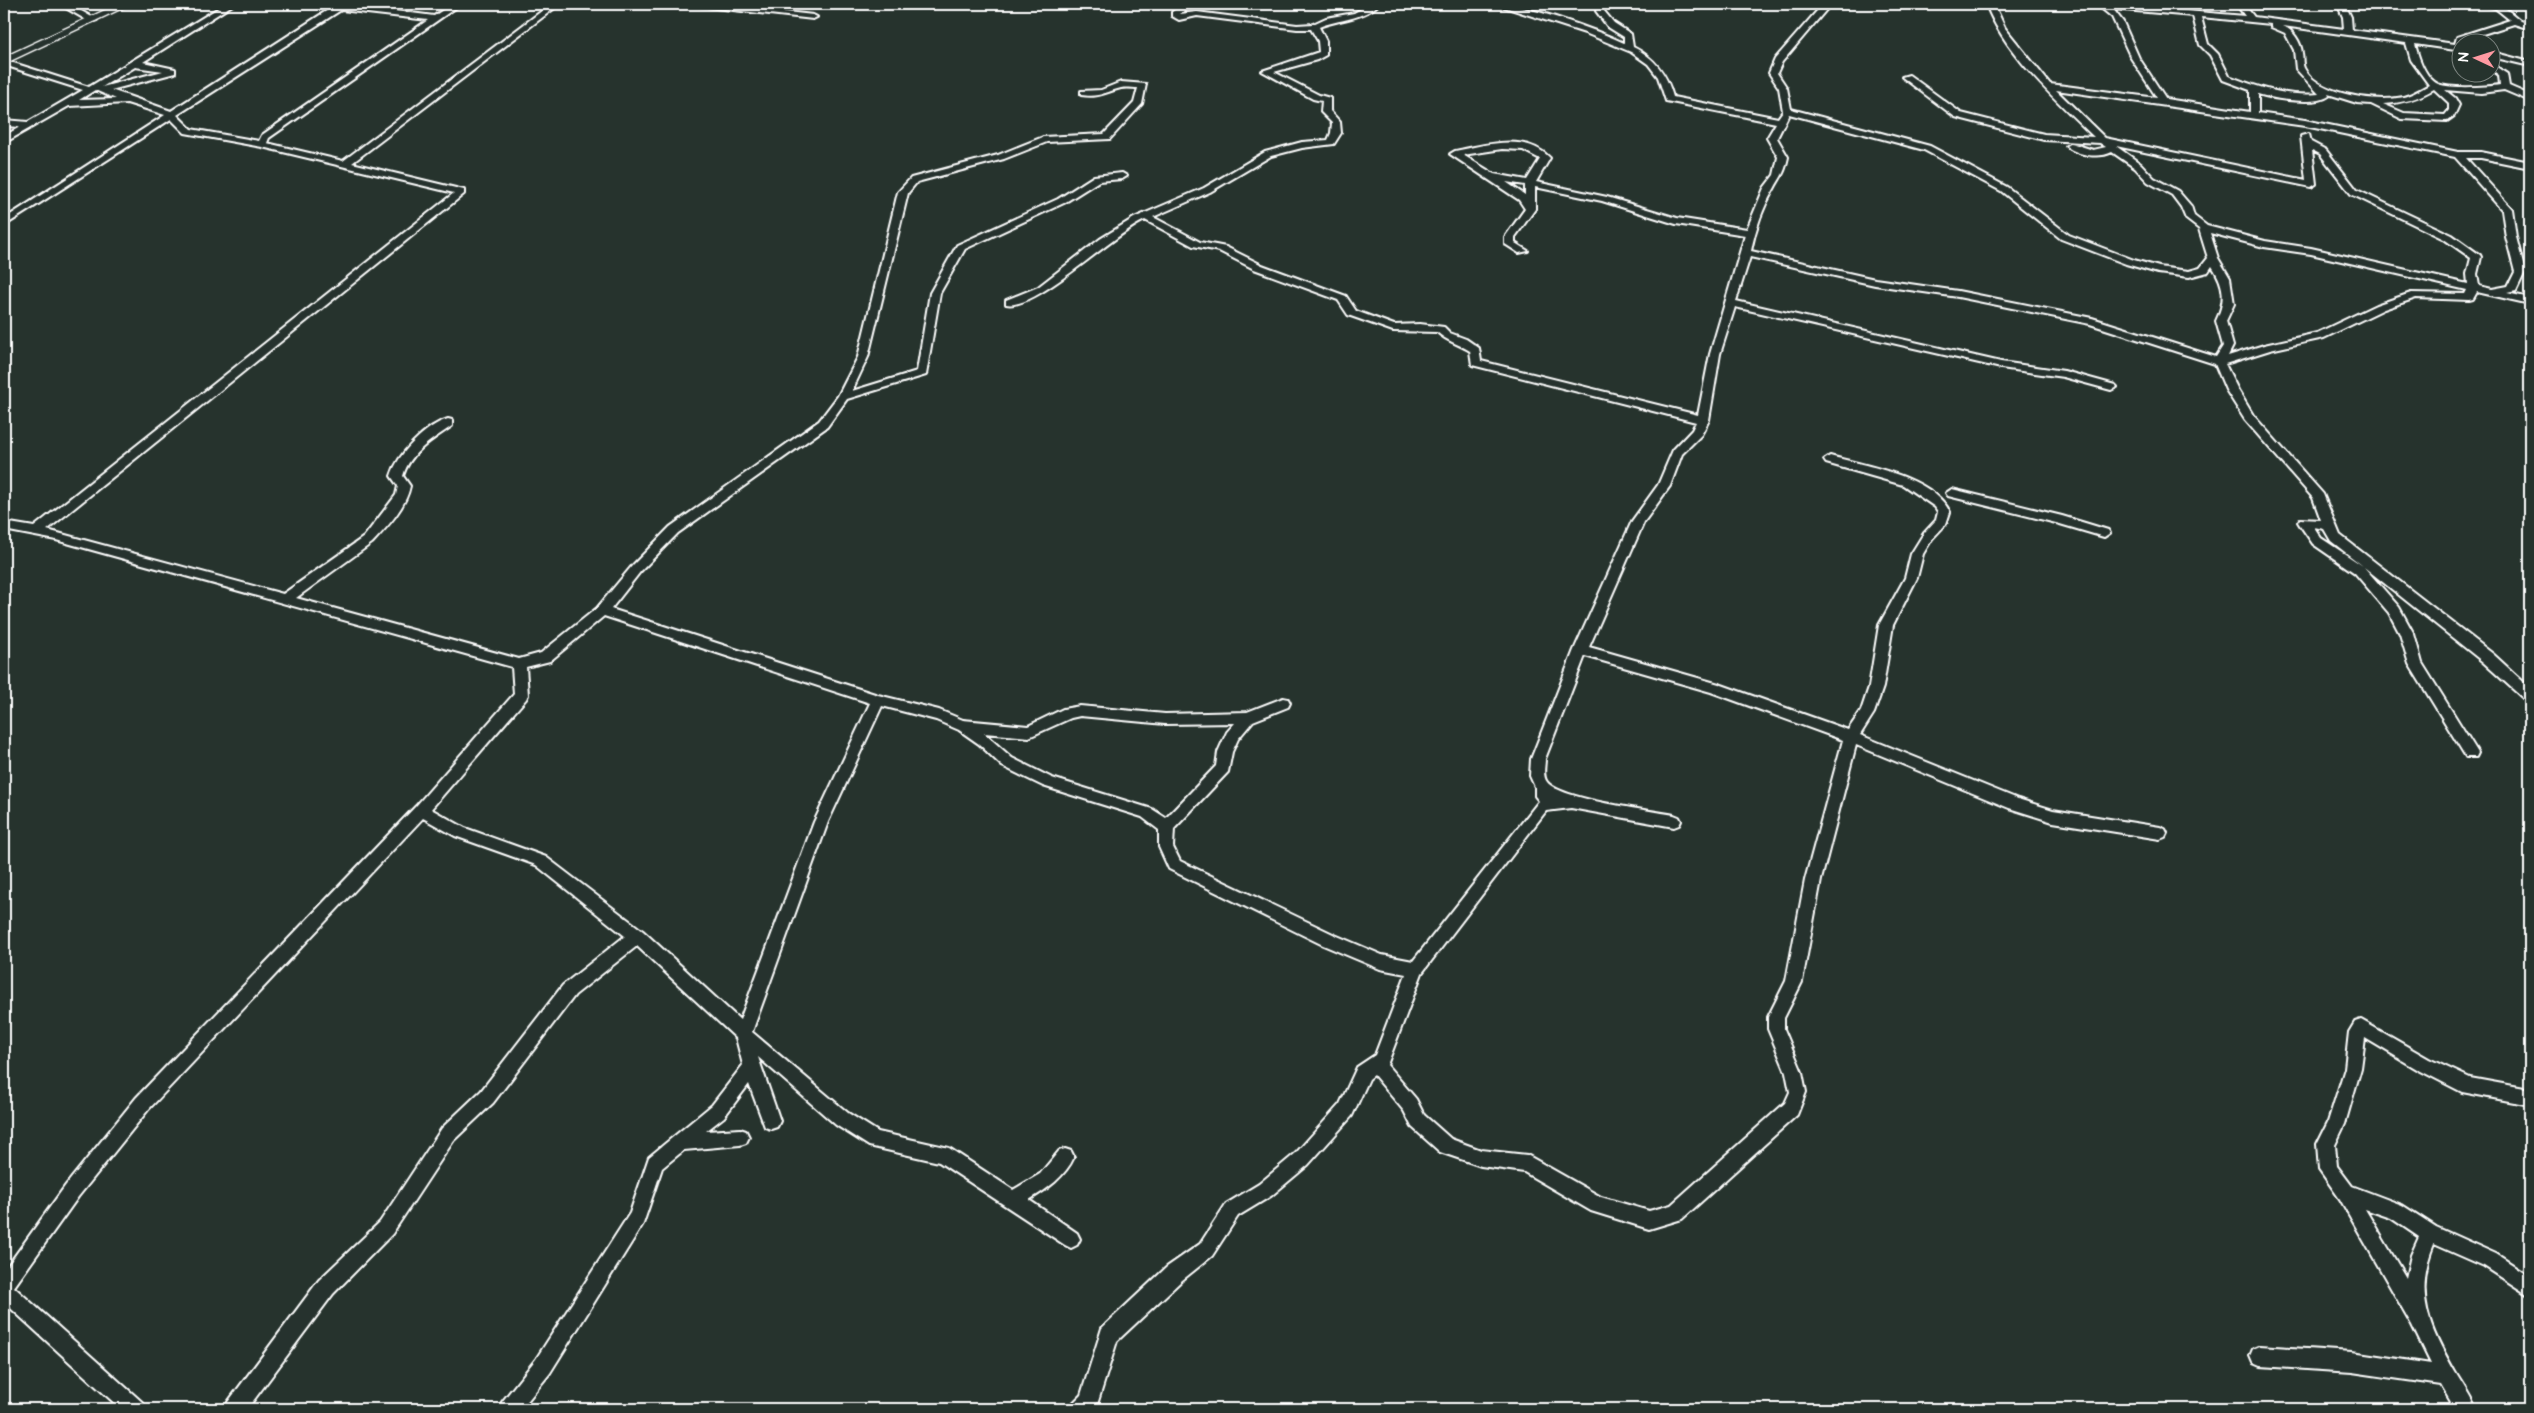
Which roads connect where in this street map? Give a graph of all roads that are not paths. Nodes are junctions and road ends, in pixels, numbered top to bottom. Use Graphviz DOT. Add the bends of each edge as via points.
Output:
graph roads {
  1 [pos="63,4"];
  2 [pos="126,4"];
  3 [pos="230,4"];
  4 [pos="317,4"];
  5 [pos="457,4"];
  6 [pos="556,4"];
  7 [pos="698,4"];
  8 [pos="1188,4"];
  9 [pos="1375,4"];
  10 [pos="1498,4"];
  11 [pos="1602,4"];
  12 [pos="1827,4"];
  13 [pos="1990,4"];
  14 [pos="2081,4"];
  15 [pos="2255,4"];
  16 [pos="2341,4"];
  17 [pos="2482,4"];
  18 [pos="2496,5"];
  19 [pos="2103,6"];
  20 [pos="339,7"];
  21 [pos="2243,7"];
  22 [pos="2196,14"];
  23 [pos="813,17"];
  24 [pos="436,19"];
  25 [pos="93,20"];
  26 [pos="2251,20"];
  27 [pos="2266,21"];
  28 [pos="2516,21"];
  29 [pos="1314,26"];
  30 [pos="2530,27"];
  31 [pos="2348,32"];
  32 [pos="2484,32"];
  33 [pos="2410,40"];
  34 [pos="2452,47"];
  35 [pos="1629,48"];
  36 [pos="2502,57"];
  37 [pos="4,62"];
  38 [pos="134,64"];
  39 [pos="2530,64"];
  40 [pos="2502,73"];
  41 [pos="1906,76"];
  42 [pos="2047,86"];
  43 [pos="2434,86"];
  44 [pos="2505,87"];
  45 [pos="2319,88"];
  46 [pos="96,89"];
  47 [pos="2254,89"];
  48 [pos="1084,93"];
  49 [pos="2530,98"];
  50 [pos="129,101"];
  51 [pos="2163,101"];
  52 [pos="2371,102"];
  53 [pos="66,104"];
  54 [pos="1787,111"];
  55 [pos="171,114"];
  56 [pos="2254,115"];
  57 [pos="1781,121"];
  58 [pos="4,123"];
  59 [pos="2305,123"];
  60 [pos="29,125"];
  61 [pos="2044,137"];
  62 [pos="4,140"];
  63 [pos="2102,140"];
  64 [pos="2307,143"];
  65 [pos="262,144"];
  66 [pos="2071,146"];
  67 [pos="2112,147"];
  68 [pos="2458,155"];
  69 [pos="343,164"];
  70 [pos="2528,165"];
  71 [pos="1122,176"];
  72 [pos="1491,176"];
  73 [pos="1530,183"];
  74 [pos="1530,209"];
  75 [pos="1145,216"];
  76 [pos="4,222"];
  77 [pos="2204,228"];
  78 [pos="1750,233"];
  79 [pos="1523,251"];
  80 [pos="1746,253"];
  81 [pos="2214,258"];
  82 [pos="2474,288"];
  83 [pos="2495,291"];
  84 [pos="2530,301"];
  85 [pos="1010,302"];
  86 [pos="1730,303"];
  87 [pos="2218,362"];
  88 [pos="2110,386"];
  89 [pos="843,397"];
  90 [pos="1703,420"];
  91 [pos="448,423"];
  92 [pos="1830,460"];
  93 [pos="1914,486"];
  94 [pos="1952,494"];
  95 [pos="1942,508"];
  96 [pos="2328,525"];
  97 [pos="4,526"];
  98 [pos="36,532"];
  99 [pos="2104,533"];
  100 [pos="285,599"];
  101 [pos="602,610"];
  102 [pos="1580,650"];
  103 [pos="519,664"];
  104 [pos="2513,680"];
  105 [pos="2530,687"];
  106 [pos="2530,696"];
  107 [pos="878,700"];
  108 [pos="1283,703"];
  109 [pos="1248,717"];
  110 [pos="959,724"];
  111 [pos="1851,737"];
  112 [pos="2471,753"];
  113 [pos="1542,786"];
  114 [pos="1571,802"];
  115 [pos="1542,806"];
  116 [pos="421,810"];
  117 [pos="1674,821"];
  118 [pos="1167,827"];
  119 [pos="2160,833"];
  120 [pos="637,936"];
  121 [pos="1416,969"];
  122 [pos="743,1034"];
  123 [pos="1375,1064"];
  124 [pos="752,1067"];
  125 [pos="2530,1097"];
  126 [pos="771,1121"];
  127 [pos="740,1136"];
  128 [pos="680,1142"];
  129 [pos="1065,1157"];
  130 [pos="2346,1192"];
  131 [pos="1012,1200"];
  132 [pos="2430,1233"];
  133 [pos="1071,1239"];
  134 [pos="4,1286"];
  135 [pos="2530,1287"];
  136 [pos="4,1290"];
  137 [pos="2419,1318"];
  138 [pos="2260,1356"];
  139 [pos="2447,1376"];
  140 [pos="135,1409"];
  141 [pos="235,1409"];
  142 [pos="509,1409"];
  143 [pos="1081,1409"];
  144 [pos="2466,1409"];
  1 -- 25 [label="street"];
  2 -- 25 [label="street"];
  3 -- 38 [label="street"];
  4 -- 20 [label="street"];
  5 -- 24 [label="street"];
  6 -- 69 [label="street"];
  7 -- 23 [label="street"];
  8 -- 29 [label="street" via="1175,14 1179,18 1197,14 1297,27"];
  9 -- 29 [label="street" via="1356,14"];
  10 -- 35 [label="street" via="1552,18"];
  11 -- 35 [label="street" via="1600,11 1604,17 1628,36"];
  12 -- 54 [label="street" via="1774,69 1773,73 1783,88"];
  13 -- 42 [label="street" via="2001,29"];
  14 -- 19 [label="street"];
  15 -- 21 [label="street"];
  16 -- 31 [label="street" via="2347,17"];
  17 -- 18 [label="street"];
  18 -- 28 [label="street"];
  19 -- 22 [label="street"];
  19 -- 51 [label="street" via="2114,14 2134,57"];
  20 -- 24 [label="street"];
  20 -- 55 [label="street"];
  21 -- 26 [label="street"];
  22 -- 26 [label="street"];
  22 -- 47 [label="street" via="2204,45 2214,54 2226,78"];
  24 -- 65 [label="street" via="265,138"];
  25 -- 37 [label="street"];
  26 -- 27 [label="street"];
  27 -- 31 [label="street"];
  27 -- 45 [label="street" via="2288,32 2298,50 2300,69"];
  28 -- 30 [label="street"];
  28 -- 32 [label="street"];
  29 -- 75 [label="street" via="1322,41 1323,53 1266,70 1327,100 1325,112 1336,122 1336,133 1331,142 1268,154 1207,190"];
  31 -- 33 [label="street"];
  33 -- 34 [label="street"];
  33 -- 43 [label="street" via="2415,60"];
  35 -- 57 [label="street" via="1649,61 1662,76 1669,99"];
  36 -- 39 [label="street"];
  37 -- 46 [label="street"];
  38 -- 46 [label="street"];
  38 -- 46 [label="street" via="172,71"];
  40 -- 44 [label="street"];
  41 -- 61 [label="street" via="1958,115"];
  42 -- 51 [label="street"];
  42 -- 63 [label="street"];
  43 -- 44 [label="street" via="2482,90"];
  43 -- 52 [label="street" via="2416,96 2397,101"];
  43 -- 52 [label="street" via="2455,104 2447,118 2402,116"];
  44 -- 49 [label="street"];
  45 -- 47 [label="street" via="2325,96 2269,96"];
  45 -- 52 [label="street"];
  46 -- 50 [label="street"];
  46 -- 53 [label="street"];
  47 -- 56 [label="street"];
  48 -- 89 [label="street" via="1102,93 1121,85 1143,86 1138,104 1107,138 1046,139 1000,157 914,180 903,192 863,358"];
  50 -- 53 [label="street"];
  50 -- 55 [label="street"];
  51 -- 56 [label="street"];
  53 -- 60 [label="street"];
  54 -- 57 [label="street"];
  54 -- 81 [label="street" via="1927,148 2004,189 2066,237 2130,262 2189,274 2204,270"];
  55 -- 65 [label="street" via="188,130"];
  55 -- 76 [label="street"];
  56 -- 59 [label="street"];
  57 -- 78 [label="street" via="1772,138 1783,157 1779,175 1769,188"];
  58 -- 60 [label="street"];
  59 -- 64 [label="street"];
  59 -- 68 [label="street"];
  60 -- 62 [label="street"];
  61 -- 63 [label="street"];
  61 -- 66 [label="street"];
  63 -- 64 [label="street" via="2311,184"];
  63 -- 66 [label="street"];
  63 -- 67 [label="street"];
  64 -- 82 [label="street" via="2323,152 2354,192 2448,237 2476,257 2472,274"];
  65 -- 69 [label="street"];
  66 -- 67 [label="street" via="2102,154"];
  67 -- 77 [label="street" via="2151,180 2175,193 2190,217"];
  68 -- 70 [label="street" via="2481,155"];
  68 -- 83 [label="street" via="2507,209 2520,272 2512,289"];
  69 -- 98 [label="street" via="461,192"];
  71 -- 89 [label="street" via="1098,178 1061,201 961,247 935,293 922,373"];
  72 -- 73 [label="street"];
  72 -- 73 [label="street" via="1455,154 1500,147 1536,149 1545,158"];
  72 -- 74 [label="street" via="1523,198"];
  73 -- 74 [label="street"];
  73 -- 78 [label="street" via="1604,199 1676,221"];
  74 -- 79 [label="street" via="1510,237 1510,244"];
  75 -- 85 [label="street" via="1104,241 1042,289"];
  75 -- 90 [label="street" via="1197,244 1222,249 1258,267 1342,298 1352,313 1393,328 1420,326 1440,329 1475,350 1476,363"];
  77 -- 81 [label="street"];
  77 -- 82 [label="street" via="2264,244 2311,251"];
  78 -- 80 [label="street"];
  80 -- 86 [label="street"];
  80 -- 87 [label="street" via="1875,282 2083,319"];
  81 -- 87 [label="street" via="2225,278 2229,304 2221,321 2228,346"];
  82 -- 83 [label="street"];
  82 -- 87 [label="street" via="2469,297 2415,295 2380,307 2320,336"];
  83 -- 84 [label="street"];
  86 -- 88 [label="street" via="2001,366 2064,374"];
  86 -- 90 [label="street" via="1715,354"];
  87 -- 96 [label="street" via="2249,417 2319,497"];
  89 -- 101 [label="street" via="823,424 674,530"];
  90 -- 102 [label="street" via="1697,432 1677,453 1664,486 1638,521"];
  91 -- 100 [label="street" via="398,466 397,476 404,486 402,496 368,540"];
  92 -- 93 [label="street"];
  93 -- 94 [label="street"];
  93 -- 95 [label="street"];
  94 -- 95 [label="street"];
  94 -- 99 [label="street"];
  95 -- 111 [label="street" via="1942,522 1917,554 1911,578 1886,625 1876,687 1867,713"];
  96 -- 104 [label="street" via="2346,548"];
  96 -- 112 [label="street" via="2304,522 2317,541 2359,570 2394,610 2407,634 2416,664"];
  97 -- 98 [label="street"];
  98 -- 100 [label="street"];
  100 -- 103 [label="street"];
  101 -- 103 [label="street" via="545,657"];
  101 -- 107 [label="street"];
  102 -- 111 [label="street" via="1714,688"];
  102 -- 113 [label="street" via="1538,758 1537,776"];
  103 -- 116 [label="street" via="521,695"];
  104 -- 105 [label="street"];
  104 -- 106 [label="street"];
  107 -- 110 [label="street" via="939,715"];
  107 -- 122 [label="street" via="821,822"];
  108 -- 109 [label="street"];
  109 -- 110 [label="street" via="1166,719 1080,711 1068,713 1029,732"];
  109 -- 118 [label="street" via="1232,736 1223,768"];
  110 -- 118 [label="street" via="984,740 1007,762 1048,782 1147,814"];
  111 -- 119 [label="street" via="2014,804 2053,816"];
  111 -- 123 [label="street" via="1813,880 1794,982 1776,1017 1776,1029 1794,1072 1798,1092 1791,1109 1676,1213 1649,1220 1640,1218 1597,1205 1527,1164 1481,1158 1446,1146 1418,1121 1410,1105"];
  113 -- 114 [label="street"];
  113 -- 115 [label="street"];
  114 -- 115 [label="street"];
  114 -- 117 [label="street"];
  115 -- 121 [label="street"];
  116 -- 120 [label="street" via="460,832 541,861"];
  116 -- 134 [label="street" via="142,1104 72,1191"];
  118 -- 121 [label="street" via="1166,847 1174,865 1380,962"];
  120 -- 122 [label="street"];
  120 -- 141 [label="street" via="569,990 487,1097 448,1134 386,1228 326,1287"];
  121 -- 123 [label="street" via="1381,1060"];
  122 -- 124 [label="street"];
  122 -- 131 [label="street" via="842,1119 875,1140 943,1154"];
  123 -- 143 [label="street" via="1363,1073 1346,1110 1302,1159 1266,1190 1232,1210 1206,1250 1174,1274 1110,1335 1089,1401"];
  124 -- 126 [label="street"];
  124 -- 128 [label="street" via="718,1111"];
  125 -- 130 [label="street" via="2468,1086 2361,1027 2357,1032 2353,1068 2336,1124 2326,1144 2328,1169"];
  127 -- 128 [label="street"];
  128 -- 142 [label="street" via="655,1163 637,1218 543,1366"];
  129 -- 131 [label="street" via="1046,1180"];
  130 -- 132 [label="street" via="2396,1212"];
  130 -- 137 [label="street"];
  131 -- 133 [label="street"];
  132 -- 135 [label="street" via="2490,1260"];
  132 -- 137 [label="street" via="2418,1256 2412,1293"];
  136 -- 140 [label="street"];
  137 -- 139 [label="street"];
  138 -- 139 [label="street" via="2352,1362"];
  139 -- 144 [label="street"];
}
